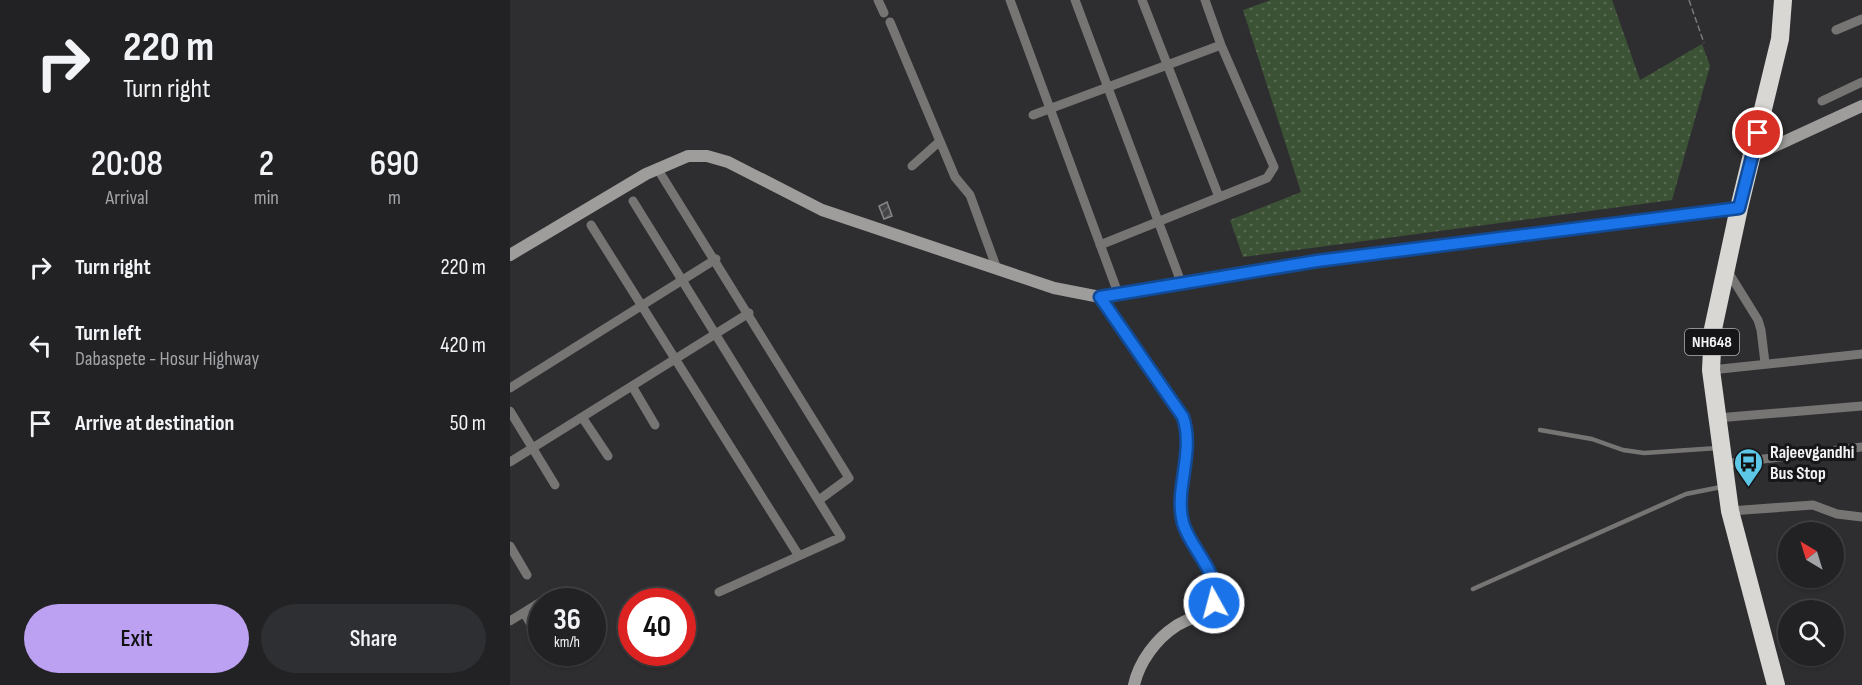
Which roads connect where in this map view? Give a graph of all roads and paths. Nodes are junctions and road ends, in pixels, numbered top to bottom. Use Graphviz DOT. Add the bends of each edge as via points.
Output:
graph roads {
  1 [pos="878,0"];
  2 [pos="1010,0"];
  3 [pos="1075,0"];
  4 [pos="1142,0"];
  5 [pos="1205,0"];
  6 [pos="1689,0"];
  7 [pos="1783,0"];
  8 [pos="884,13"];
  9 [pos="1862,19"];
  10 [pos="890,22"];
  11 [pos="1836,30"];
  12 [pos="1704,42"];
  13 [pos="1221,45"];
  14 [pos="1166,65"];
  15 [pos="1862,82"];
  16 [pos="1107,87"];
  17 [pos="1822,101"];
  18 [pos="1862,106"];
  19 [pos="1050,108"];
  20 [pos="1033,114"];
  21 [pos="940,141"];
  22 [pos="1753,156"];
  23 [pos="912,166"];
  24 [pos="657,168"];
  25 [pos="1219,196"];
  26 [pos="633,201"];
  27 [pos="1739,208"];
  28 [pos="1159,221"];
  29 [pos="591,225"];
  30 [pos="1100,245"];
  31 [pos="510,255"];
  32 [pos="716,259"];
  33 [pos="997,269"];
  34 [pos="1726,269"];
  35 [pos="682,280"];
  36 [pos="1181,282"];
  37 [pos="1118,292"];
  38 [pos="1100,297"];
  39 [pos="641,306"];
  40 [pos="749,313"];
  41 [pos="716,334"];
  42 [pos="1862,354"];
  43 [pos="675,359"];
  44 [pos="1765,363"];
  45 [pos="1710,370"];
  46 [pos="632,386"];
  47 [pos="510,388"];
  48 [pos="1862,406"];
  49 [pos="510,411"];
  50 [pos="582,417"];
  51 [pos="1717,418"];
  52 [pos="655,425"];
  53 [pos="1540,430"];
  54 [pos="1862,447"];
  55 [pos="533,448"];
  56 [pos="608,456"];
  57 [pos="1722,456"];
  58 [pos="510,462"];
  59 [pos="555,485"];
  60 [pos="1727,485"];
  61 [pos="819,500"];
  62 [pos="1730,511"];
  63 [pos="1862,518"];
  64 [pos="510,546"];
  65 [pos="799,556"];
  66 [pos="527,575"];
  67 [pos="1473,589"];
  68 [pos="719,592"];
  69 [pos="528,612"];
  70 [pos="525,614"];
  71 [pos="528,619"];
  72 [pos="510,621"];
  73 [pos="1134,685"];
  74 [pos="1776,685"];
  1 -- 8 [label="street"];
  2 -- 19 [label="street"];
  3 -- 16 [label="street"];
  4 -- 14 [label="street"];
  5 -- 13 [label="street"];
  6 -- 12 [label="path"];
  7 -- 22 [label="highway, NH648" via="1780,39"];
  9 -- 11 [label="street"];
  10 -- 21 [label="street"];
  13 -- 14 [label="street"];
  13 -- 25 [label="street" via="1274,167 1267,178"];
  14 -- 16 [label="street"];
  14 -- 25 [label="street"];
  15 -- 17 [label="street"];
  16 -- 19 [label="street"];
  16 -- 28 [label="street"];
  18 -- 22 [label="street"];
  19 -- 20 [label="street"];
  19 -- 30 [label="street"];
  21 -- 23 [label="street"];
  21 -- 33 [label="street" via="955,177 970,195"];
  22 -- 27 [label="highway, NH648"];
  24 -- 31 [label="street"];
  24 -- 32 [label="street"];
  24 -- 33 [label="street" via="688,156 728,162 822,210"];
  25 -- 28 [label="street"];
  26 -- 35 [label="street"];
  27 -- 34 [label="highway, NH648"];
  27 -- 36 [label="street"];
  28 -- 30 [label="street"];
  28 -- 36 [label="street"];
  29 -- 39 [label="street"];
  30 -- 37 [label="street"];
  32 -- 35 [label="street"];
  32 -- 40 [label="street"];
  33 -- 38 [label="street" via="1054,288"];
  34 -- 44 [label="street" via="1758,320"];
  34 -- 45 [label="highway, NH648" via="1713,329"];
  35 -- 39 [label="street"];
  35 -- 41 [label="street"];
  36 -- 37 [label="street"];
  37 -- 38 [label="street"];
  38 -- 73 [label="street" via="1183,417 1189,440 1183,520 1214,582 1216,594 1214,603 1206,610 1160,639 1147,654"];
  39 -- 43 [label="street"];
  39 -- 47 [label="street"];
  40 -- 41 [label="street"];
  40 -- 61 [label="street" via="849,478"];
  41 -- 43 [label="street"];
  41 -- 61 [label="street"];
  42 -- 44 [label="street"];
  43 -- 46 [label="street"];
  43 -- 65 [label="street"];
  44 -- 45 [label="street"];
  45 -- 51 [label="highway, NH648"];
  46 -- 50 [label="street"];
  46 -- 52 [label="street"];
  48 -- 51 [label="street"];
  49 -- 55 [label="street"];
  50 -- 55 [label="street"];
  50 -- 56 [label="street"];
  51 -- 57 [label="highway, NH648"];
  53 -- 57 [label="lane" via="1644,453"];
  54 -- 57 [label="street"];
  55 -- 58 [label="street"];
  55 -- 59 [label="street"];
  57 -- 60 [label="highway, NH648"];
  60 -- 62 [label="highway, NH648"];
  60 -- 67 [label="lane" via="1686,494"];
  61 -- 65 [label="street" via="841,537"];
  62 -- 63 [label="street" via="1813,505"];
  62 -- 74 [label="highway, NH648"];
  64 -- 66 [label="street"];
  65 -- 68 [label="street"];
  69 -- 70 [label="street"];
  70 -- 71 [label="street"];
  70 -- 72 [label="street"];
}
